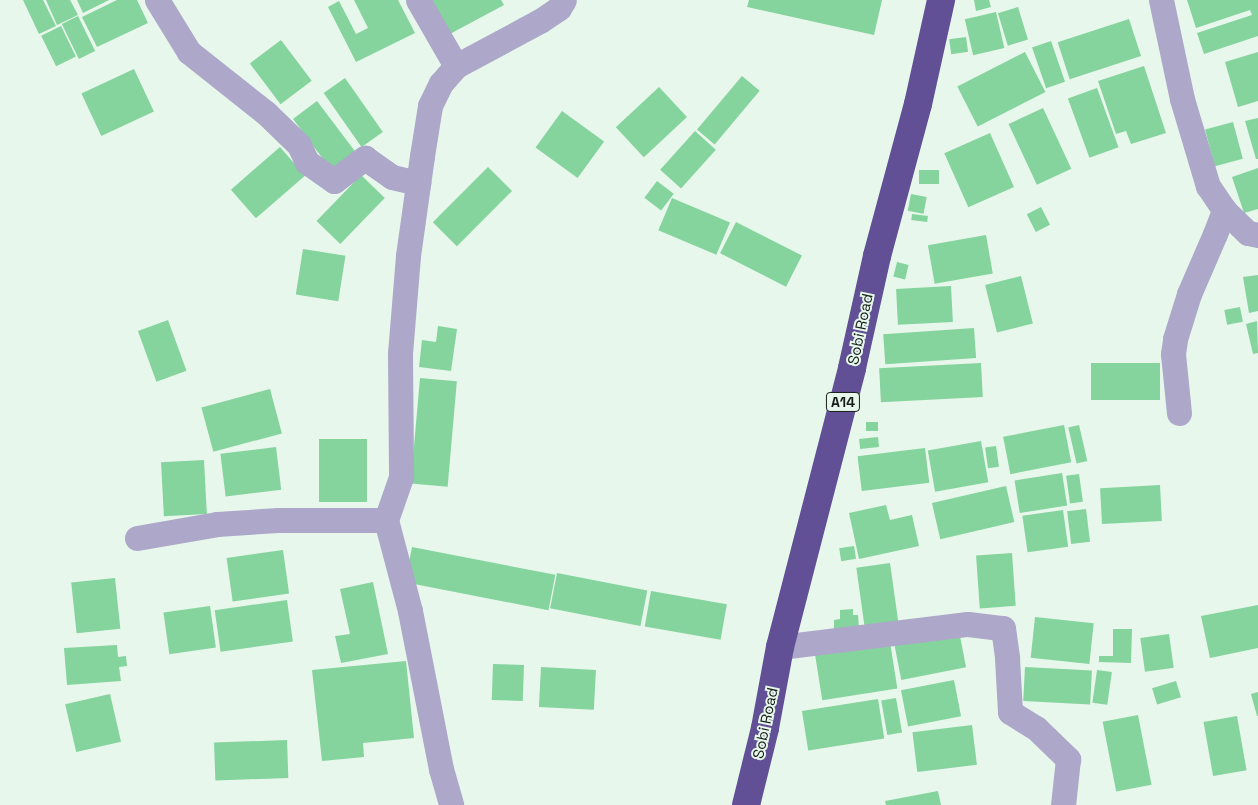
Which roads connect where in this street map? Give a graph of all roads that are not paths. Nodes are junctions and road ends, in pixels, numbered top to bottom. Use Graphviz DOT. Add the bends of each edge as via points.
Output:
graph roads {
  1 [pos="158,0"];
  2 [pos="418,0"];
  3 [pos="564,0"];
  4 [pos="941,0"];
  5 [pos="1161,0"];
  6 [pos="456,66"];
  7 [pos="418,183"];
  8 [pos="1224,210"];
  9 [pos="1258,235"];
  10 [pos="1179,413"];
  11 [pos="386,520"];
  12 [pos="137,538"];
  13 [pos="780,647"];
  14 [pos="451,805"];
  15 [pos="746,805"];
  16 [pos="1063,805"];
  1 -- 7 [label="street" via="189,52 266,113 299,145 306,162 334,181 366,158 392,178"];
  2 -- 6 [label="street"];
  3 -- 6 [label="street" via="559,8 540,21"];
  4 -- 13 [label="highway, Sobi Road / A14" via="918,104"];
  5 -- 8 [label="street" via="1182,98 1208,186"];
  6 -- 7 [label="street" via="441,83 430,106"];
  7 -- 11 [label="street" via="400,354 401,477"];
  8 -- 9 [label="street" via="1248,233"];
  8 -- 10 [label="street" via="1189,294 1175,338 1173,354"];
  11 -- 12 [label="street" via="278,520 217,524"];
  11 -- 14 [label="street" via="410,611"];
  13 -- 15 [label="highway, Sobi Road / A14"];
  13 -- 16 [label="street" via="968,624 1003,628 1010,712 1036,728 1068,759"];
}
